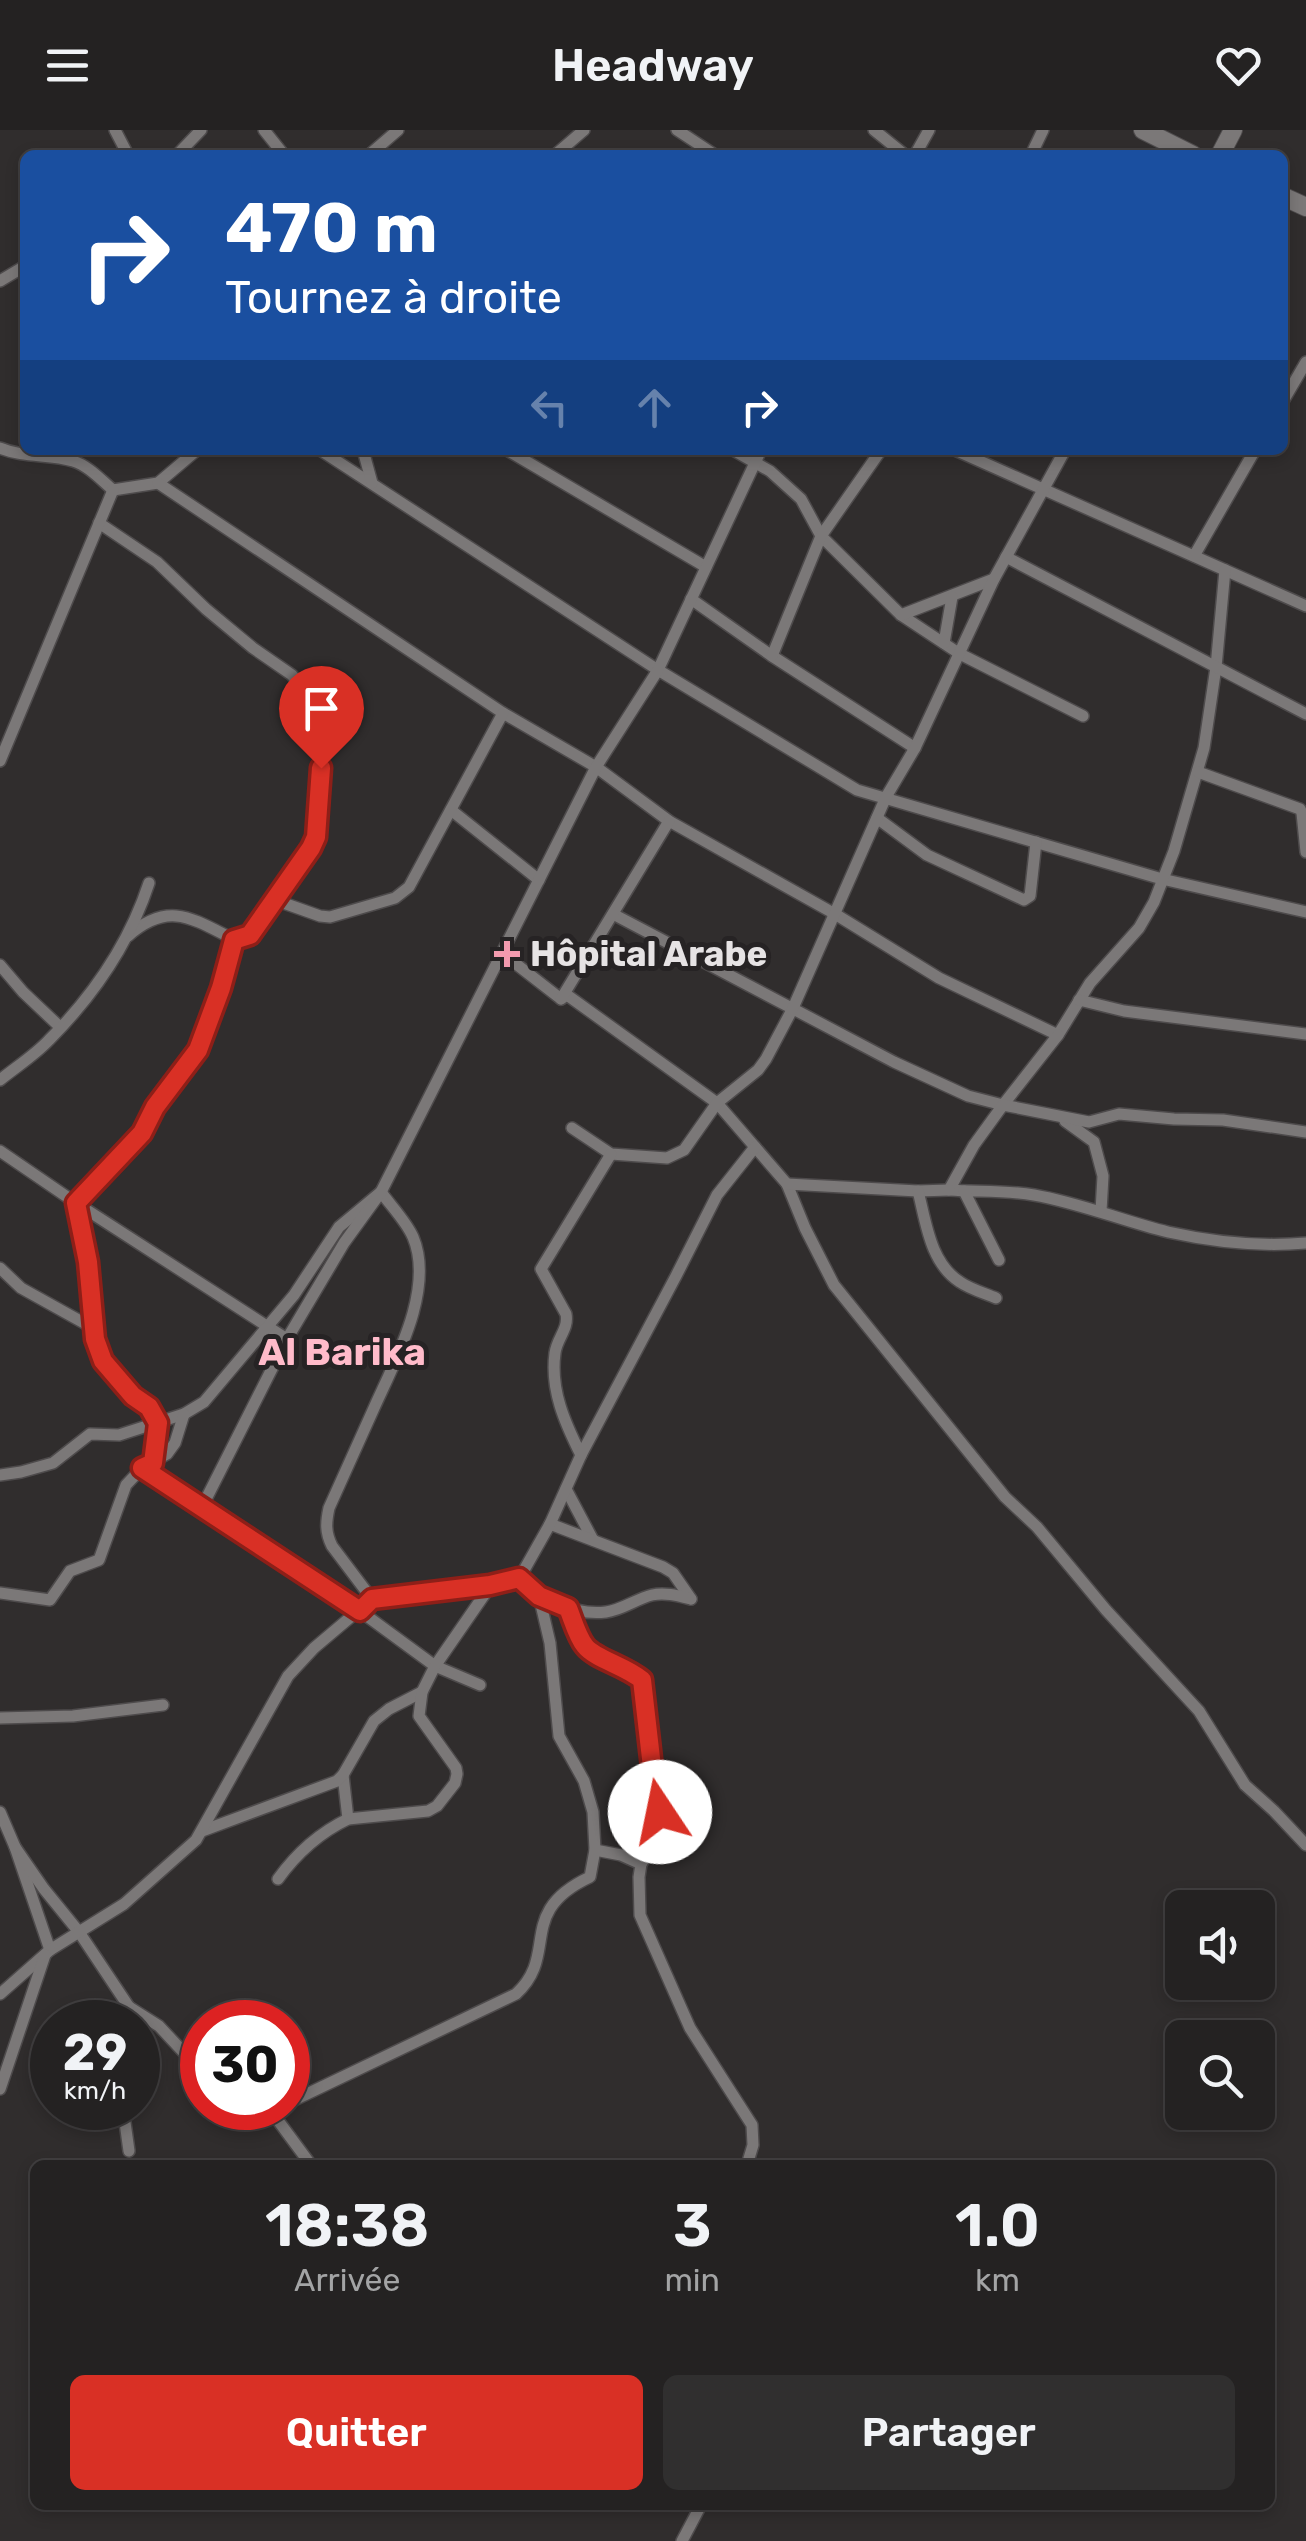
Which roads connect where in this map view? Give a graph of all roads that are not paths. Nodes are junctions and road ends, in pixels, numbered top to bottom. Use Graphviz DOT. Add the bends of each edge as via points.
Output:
graph roads {
  1 [pos="201,130"];
  2 [pos="264,130"];
  3 [pos="398,130"];
  4 [pos="584,130"];
  5 [pos="677,130"];
  6 [pos="874,130"];
  7 [pos="1143,130"];
  8 [pos="182,150"];
  9 [pos="280,150"];
  10 [pos="374,150"];
  11 [pos="562,150"];
  12 [pos="708,150"];
  13 [pos="899,150"];
  14 [pos="1183,150"];
  15 [pos="1306,362"];
  16 [pos="1288,393"];
  17 [pos="22,455"];
  18 [pos="191,455"];
  19 [pos="328,455"];
  20 [pos="361,455"];
  21 [pos="364,455"];
  22 [pos="515,455"];
  23 [pos="758,455"];
  24 [pos="878,455"];
  25 [pos="966,455"];
  26 [pos="1063,455"];
  27 [pos="1252,455"];
  28 [pos="354,471"];
  29 [pos="372,482"];
  30 [pos="158,483"];
  31 [pos="113,490"];
  32 [pos="1044,490"];
  33 [pos="806,506"];
  34 [pos="835,514"];
  35 [pos="99,523"];
  36 [pos="820,536"];
  37 [pos="1006,556"];
  38 [pos="1194,556"];
  39 [pos="706,567"];
  40 [pos="1225,570"];
  41 [pos="994,579"];
  42 [pos="952,596"];
  43 [pos="691,600"];
  44 [pos="1306,606"];
  45 [pos="900,615"];
  46 [pos="944,643"];
  47 [pos="960,654"];
  48 [pos="772,656"];
  49 [pos="1216,667"];
  50 [pos="658,670"];
  51 [pos="504,713"];
  52 [pos="1306,714"];
  53 [pos="1084,716"];
  54 [pos="914,748"];
  55 [pos="0,760"];
  56 [pos="596,766"];
  57 [pos="1198,772"];
  58 [pos="886,797"];
  59 [pos="450,810"];
  60 [pos="877,818"];
  61 [pos="669,821"];
  62 [pos="1036,842"];
  63 [pos="1306,852"];
  64 [pos="1162,879"];
  65 [pos="539,880"];
  66 [pos="149,883"];
  67 [pos="274,900"];
  68 [pos="1306,912"];
  69 [pos="613,914"];
  70 [pos="835,914"];
  71 [pos="128,936"];
  72 [pos="234,940"];
  73 [pos="502,952"];
  74 [pos="0,965"];
  75 [pos="562,999"];
  76 [pos="1079,1000"];
  77 [pos="793,1008"];
  78 [pos="60,1027"];
  79 [pos="1058,1034"];
  80 [pos="1306,1034"];
  81 [pos="0,1080"];
  82 [pos="717,1104"];
  83 [pos="1003,1105"];
  84 [pos="1058,1116"];
  85 [pos="572,1128"];
  86 [pos="1306,1132"];
  87 [pos="756,1147"];
  88 [pos="0,1151"];
  89 [pos="611,1154"];
  90 [pos="787,1184"];
  91 [pos="949,1190"];
  92 [pos="918,1191"];
  93 [pos="964,1191"];
  94 [pos="381,1192"];
  95 [pos="76,1203"];
  96 [pos="1101,1211"];
  97 [pos="1306,1243"];
  98 [pos="999,1260"];
  99 [pos="0,1268"];
  100 [pos="996,1298"];
  101 [pos="93,1328"];
  102 [pos="268,1328"];
  103 [pos="287,1339"];
  104 [pos="184,1414"];
  105 [pos="158,1423"];
  106 [pos="580,1455"];
  107 [pos="148,1466"];
  108 [pos="0,1474"];
  109 [pos="566,1489"];
  110 [pos="202,1507"];
  111 [pos="550,1524"];
  112 [pos="593,1540"];
  113 [pos="519,1578"];
  114 [pos="490,1585"];
  115 [pos="0,1593"];
  116 [pos="539,1596"];
  117 [pos="372,1599"];
  118 [pos="568,1608"];
  119 [pos="360,1611"];
  120 [pos="435,1666"];
  121 [pos="480,1685"];
  122 [pos="422,1692"];
  123 [pos="164,1706"];
  124 [pos="0,1718"];
  125 [pos="344,1776"];
  126 [pos="0,1812"];
  127 [pos="348,1819"];
  128 [pos="202,1830"];
  129 [pos="1306,1845"];
  130 [pos="15,1846"];
  131 [pos="595,1850"];
  132 [pos="642,1864"];
  133 [pos="278,1879"];
  134 [pos="79,1932"];
  135 [pos="48,1953"];
  136 [pos="0,1994"];
  137 [pos="124,2000"];
  138 [pos="160,2027"];
  139 [pos="180,2048"];
  140 [pos="0,2088"];
  141 [pos="310,2093"];
  142 [pos="127,2130"];
  143 [pos="286,2130"];
  144 [pos="130,2151"];
  145 [pos="307,2160"];
  146 [pos="748,2160"];
  147 [pos="699,2510"];
  148 [pos="682,2541"];
  1 -- 8 [label="street"];
  2 -- 9 [label="street"];
  3 -- 10 [label="street"];
  4 -- 11 [label="street"];
  5 -- 12 [label="street"];
  6 -- 13 [label="street"];
  7 -- 14 [label="street"];
  15 -- 16 [label="street"];
  17 -- 31 [label="street" via="75,462"];
  18 -- 30 [label="street"];
  19 -- 28 [label="street"];
  20 -- 28 [label="street"];
  21 -- 29 [label="street"];
  22 -- 39 [label="street"];
  23 -- 33 [label="street"];
  23 -- 39 [label="street"];
  24 -- 34 [label="street"];
  25 -- 32 [label="street"];
  26 -- 32 [label="street"];
  27 -- 38 [label="street"];
  28 -- 29 [label="street"];
  29 -- 50 [label="street"];
  30 -- 31 [label="street"];
  30 -- 51 [label="street"];
  31 -- 35 [label="street"];
  32 -- 37 [label="street"];
  32 -- 38 [label="street"];
  33 -- 34 [label="street"];
  33 -- 36 [label="street"];
  34 -- 36 [label="street"];
  35 -- 55 [label="street"];
  35 -- 67 [label="street" via="157,562 292,675 319,712 324,734 316,837"];
  36 -- 45 [label="street"];
  36 -- 48 [label="street"];
  37 -- 41 [label="street"];
  37 -- 49 [label="street"];
  38 -- 40 [label="street"];
  39 -- 43 [label="street"];
  40 -- 44 [label="street"];
  40 -- 49 [label="street"];
  41 -- 42 [label="street"];
  41 -- 47 [label="street"];
  42 -- 45 [label="street"];
  42 -- 46 [label="street"];
  43 -- 48 [label="street"];
  43 -- 50 [label="street"];
  45 -- 46 [label="street"];
  46 -- 47 [label="street"];
  47 -- 53 [label="street"];
  47 -- 54 [label="street"];
  48 -- 54 [label="street"];
  49 -- 52 [label="street"];
  49 -- 57 [label="street"];
  50 -- 56 [label="street"];
  50 -- 58 [label="street" via="841,783"];
  51 -- 56 [label="street"];
  51 -- 59 [label="street"];
  54 -- 58 [label="street"];
  56 -- 61 [label="street"];
  56 -- 65 [label="street"];
  57 -- 63 [label="street" via="1300,809"];
  57 -- 64 [label="street"];
  58 -- 60 [label="street"];
  58 -- 62 [label="street"];
  59 -- 65 [label="street"];
  59 -- 67 [label="street" via="408,887 395,898 330,917"];
  60 -- 62 [label="street" via="926,855 1024,900 1030,896"];
  60 -- 70 [label="street"];
  61 -- 69 [label="street"];
  61 -- 70 [label="street"];
  62 -- 64 [label="street"];
  64 -- 68 [label="street"];
  64 -- 76 [label="street" via="1139,928"];
  65 -- 73 [label="street"];
  66 -- 71 [label="street"];
  67 -- 72 [label="street" via="250,935"];
  69 -- 75 [label="street"];
  69 -- 77 [label="street"];
  70 -- 77 [label="street"];
  70 -- 79 [label="street" via="939,978"];
  71 -- 72 [label="street" via="166,914"];
  71 -- 78 [label="street" via="86,1002"];
  72 -- 95 [label="street" via="198,1050 142,1133"];
  73 -- 75 [label="street"];
  73 -- 94 [label="street"];
  74 -- 78 [label="street"];
  75 -- 82 [label="street" via="567,995"];
  76 -- 79 [label="street"];
  76 -- 80 [label="street"];
  77 -- 82 [label="street" via="758,1070"];
  77 -- 83 [label="street" via="932,1080"];
  78 -- 81 [label="street"];
  79 -- 83 [label="street"];
  82 -- 87 [label="street"];
  82 -- 89 [label="street" via="684,1150 667,1158"];
  83 -- 84 [label="street"];
  83 -- 91 [label="street"];
  84 -- 86 [label="street" via="1089,1122 1119,1114 1223,1120"];
  84 -- 96 [label="street" via="1094,1142 1103,1176"];
  85 -- 89 [label="street"];
  87 -- 90 [label="street"];
  87 -- 106 [label="street" via="717,1195"];
  88 -- 95 [label="street"];
  89 -- 106 [label="street" via="541,1269 568,1322 557,1344 554,1382"];
  90 -- 92 [label="street"];
  90 -- 129 [label="street" via="834,1285 1006,1497 1199,1711 1245,1785"];
  91 -- 92 [label="street"];
  91 -- 93 [label="street"];
  92 -- 100 [label="street" via="931,1244 948,1273"];
  93 -- 96 [label="street" via="1032,1194"];
  93 -- 98 [label="street"];
  94 -- 102 [label="street" via="339,1227"];
  94 -- 103 [label="street"];
  94 -- 117 [label="street" via="413,1236 417,1290 398,1354 326,1522 332,1546"];
  95 -- 101 [label="street"];
  95 -- 102 [label="street"];
  96 -- 97 [label="street" via="1209,1239"];
  99 -- 101 [label="street"];
  101 -- 105 [label="street" via="103,1361"];
  102 -- 103 [label="street"];
  102 -- 104 [label="street" via="204,1402"];
  103 -- 110 [label="street"];
  104 -- 105 [label="street"];
  104 -- 107 [label="street" via="175,1443"];
  105 -- 107 [label="street"];
  105 -- 108 [label="street" via="90,1434 53,1463"];
  106 -- 109 [label="street"];
  107 -- 110 [label="street"];
  107 -- 115 [label="street" via="126,1485 100,1560 70,1571 50,1600"];
  109 -- 111 [label="street"];
  109 -- 112 [label="street"];
  110 -- 119 [label="street"];
  111 -- 112 [label="street"];
  111 -- 113 [label="street"];
  112 -- 118 [label="street" via="663,1567 691,1599 652,1595 607,1612"];
  113 -- 114 [label="street"];
  113 -- 116 [label="street"];
  114 -- 117 [label="street"];
  114 -- 120 [label="street"];
  116 -- 118 [label="street"];
  116 -- 131 [label="street" via="559,1736 584,1782"];
  117 -- 119 [label="street"];
  118 -- 132 [label="street" via="584,1646 642,1680 660,1812 659,1836"];
  119 -- 120 [label="street"];
  119 -- 128 [label="street" via="288,1676"];
  120 -- 121 [label="street"];
  120 -- 122 [label="street"];
  122 -- 125 [label="street" via="374,1721"];
  122 -- 127 [label="street" via="420,1716 456,1768 455,1783 428,1810"];
  123 -- 124 [label="street"];
  125 -- 127 [label="street"];
  125 -- 128 [label="street"];
  126 -- 130 [label="street"];
  127 -- 133 [label="street" via="304,1850"];
  128 -- 134 [label="street" via="124,1904"];
  130 -- 134 [label="street"];
  130 -- 135 [label="street"];
  131 -- 132 [label="street"];
  131 -- 141 [label="street" via="590,1877 548,1909 530,1980 516,1994"];
  132 -- 146 [label="street" via="640,1915 690,2028 752,2124"];
  134 -- 135 [label="street"];
  134 -- 137 [label="street"];
  135 -- 136 [label="street"];
  135 -- 140 [label="street"];
  138 -- 139 [label="street"];
  142 -- 144 [label="street"];
  143 -- 145 [label="street"];
  147 -- 148 [label="street"];
}
